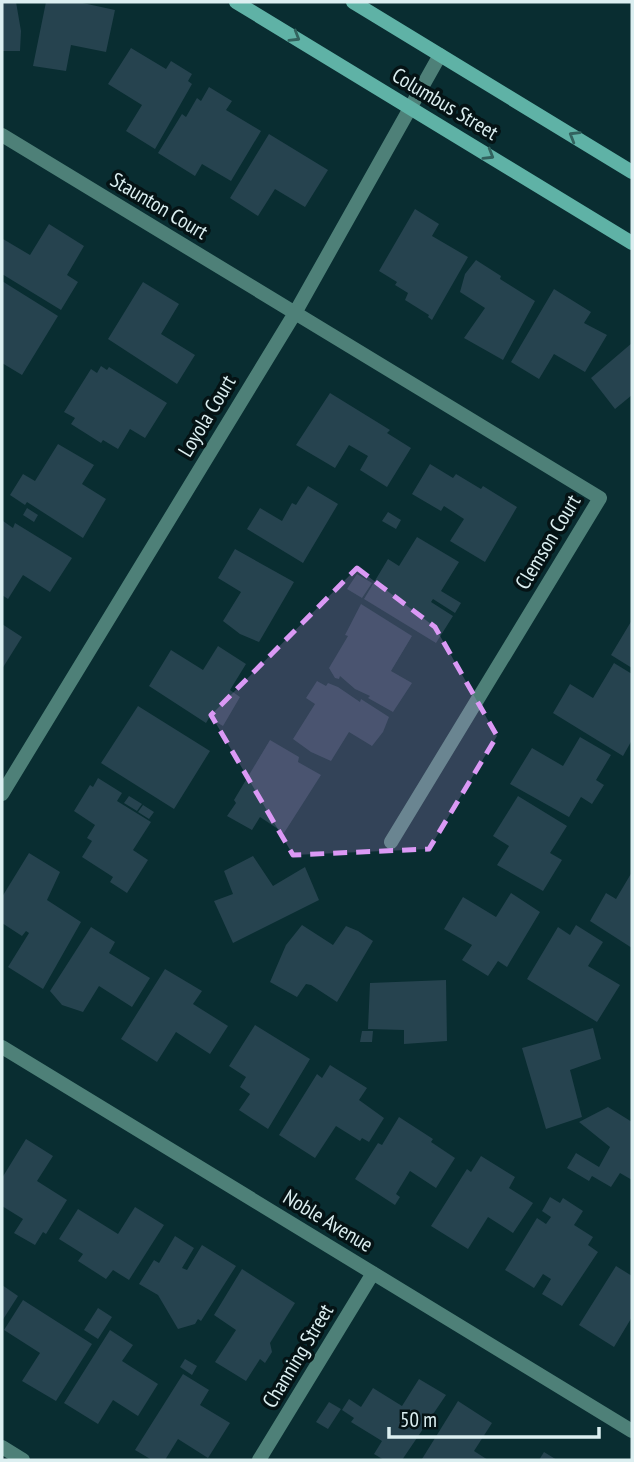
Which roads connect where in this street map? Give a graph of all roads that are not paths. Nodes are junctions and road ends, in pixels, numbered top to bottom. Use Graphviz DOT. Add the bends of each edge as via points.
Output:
graph roads {
  1 [pos="236,2"];
  2 [pos="353,2"];
  3 [pos="440,55"];
  4 [pos="410,107"];
  5 [pos="2,135"];
  6 [pos="632,172"];
  7 [pos="632,243"];
  8 [pos="295,313"];
  9 [pos="2,794"];
  10 [pos="391,842"];
  11 [pos="2,1047"];
  12 [pos="373,1273"];
  13 [pos="632,1431"];
  14 [pos="2,1447"];
  15 [pos="23,1460"];
  16 [pos="259,1460"];
  1 -- 4 [label="main road, Columbus Street, one-way"];
  2 -- 3 [label="main road, Columbus Street"];
  3 -- 4 [label="street, Loyola Court"];
  6 -- 3 [label="main road, Columbus Street, one-way"];
  4 -- 7 [label="main road, Columbus Street, one-way"];
  4 -- 8 [label="street, Loyola Court"];
  5 -- 8 [label="street, Staunton Court"];
  8 -- 9 [label="street, Loyola Court"];
  8 -- 10 [label="street, Clemson Court" via="600,498"];
  11 -- 12 [label="street, Noble Avenue"];
  12 -- 13 [label="street, Noble Avenue"];
  12 -- 16 [label="street, Channing Street"];
  14 -- 15 [label="street"];
}
